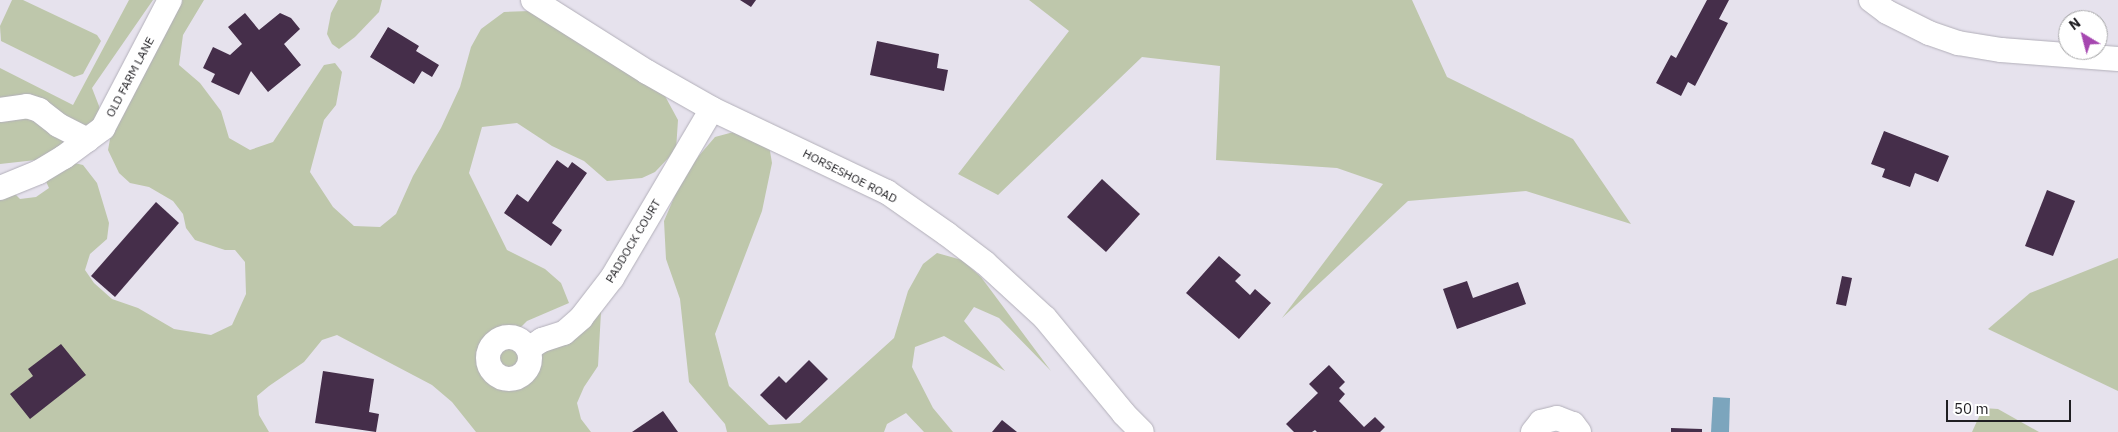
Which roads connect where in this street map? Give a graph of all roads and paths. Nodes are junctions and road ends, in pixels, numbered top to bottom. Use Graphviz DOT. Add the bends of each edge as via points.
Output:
graph roads {
  1 [pos="170,0"];
  2 [pos="533,0"];
  3 [pos="1871,0"];
  4 [pos="2118,59"];
  5 [pos="712,109"];
  6 [pos="0,110"];
  7 [pos="86,140"];
  8 [pos="0,188"];
  9 [pos="528,349"];
  10 [pos="1142,432"];
  11 [pos="1533,432"];
  12 [pos="1579,432"];
  1 -- 7 [label="street, OLD FARM LANE" via="103,128"];
  2 -- 5 [label="street, HORSESHOE ROAD"];
  3 -- 4 [label="street" via="1887,12 1922,29 1958,42 2001,50"];
  5 -- 9 [label="street, PADDOCK COURT" via="612,278 586,313 564,333 542,340"];
  5 -- 10 [label="street, HORSESHOE ROAD" via="887,192 947,234 985,263 1045,318"];
  6 -- 7 [label="street" via="27,106 39,110"];
  7 -- 8 [label="street, OLD FARM LANE" via="39,172"];
  11 -- 12 [label="street" via="1541,422 1557,418 1573,424"];
}
